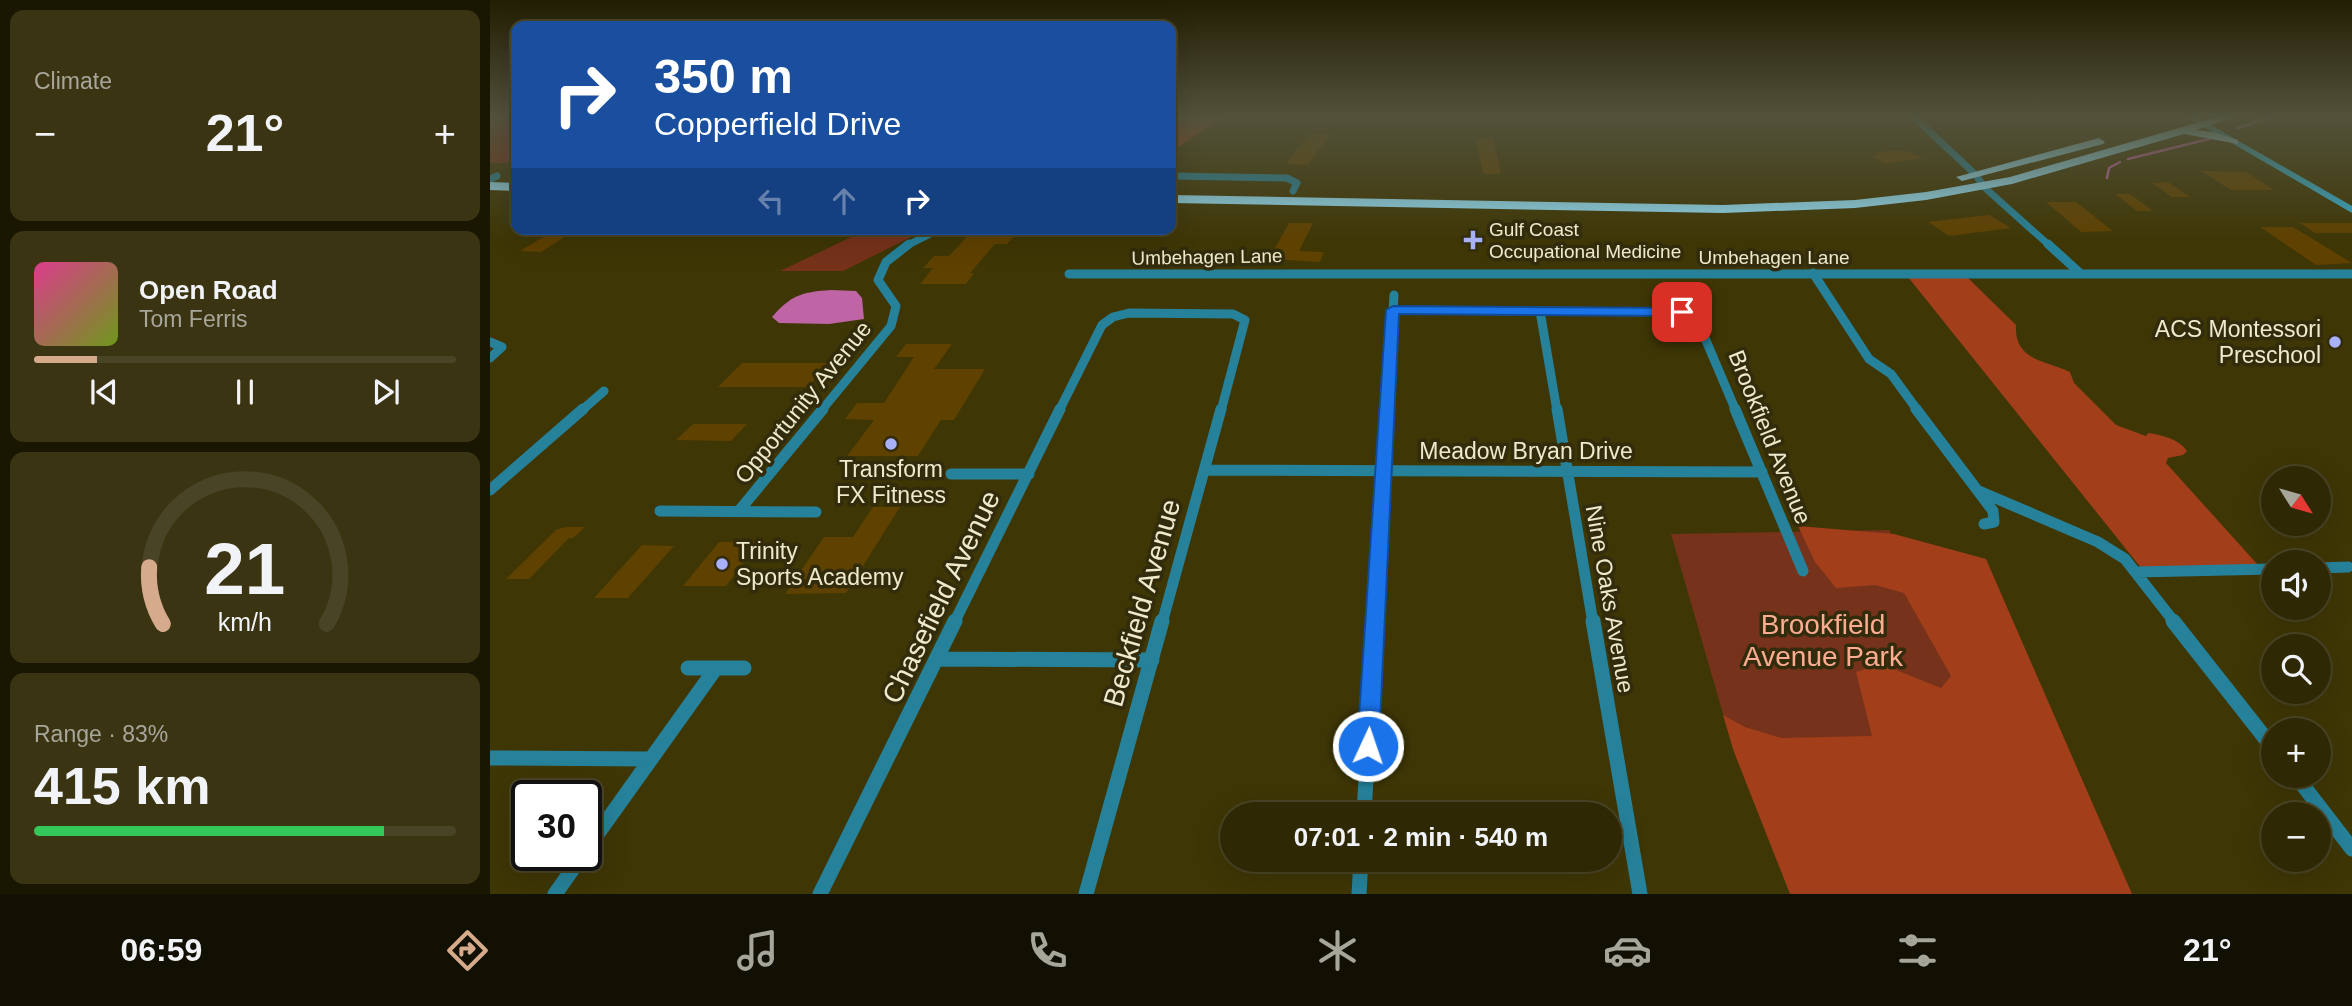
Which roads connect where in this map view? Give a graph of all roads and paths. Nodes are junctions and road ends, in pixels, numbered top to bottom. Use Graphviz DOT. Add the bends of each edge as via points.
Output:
graph roads {
  1 [pos="1957,159"];
  2 [pos="2047,159"];
  3 [pos="2071,159"];
  4 [pos="2085,159"];
  5 [pos="2263,159"];
  6 [pos="1176,176"];
  7 [pos="511,177"];
  8 [pos="492,179"];
  9 [pos="2012,180"];
  10 [pos="1980,181"];
  11 [pos="511,185"];
  12 [pos="1176,189"];
  13 [pos="1293,191"];
  14 [pos="1542,195"];
  15 [pos="1176,199"];
  16 [pos="1357,202"];
  17 [pos="2352,210"];
  18 [pos="929,235"];
  19 [pos="1813,273"];
  20 [pos="1069,274"];
  21 [pos="2081,274"];
  22 [pos="2352,274"];
  23 [pos="1394,295"];
  24 [pos="1393,310"];
  25 [pos="1540,311"];
  26 [pos="1105,321"];
  27 [pos="495,343"];
  28 [pos="490,358"];
  29 [pos="604,391"];
  30 [pos="1205,470"];
  31 [pos="1385,471"];
  32 [pos="1567,472"];
  33 [pos="1762,472"];
  34 [pos="951,474"];
  35 [pos="1029,474"];
  36 [pos="490,490"];
  37 [pos="1979,491"];
  38 [pos="660,511"];
  39 [pos="738,512"];
  40 [pos="816,512"];
  41 [pos="1984,524"];
  42 [pos="2348,567"];
  43 [pos="2331,568"];
  44 [pos="2261,569"];
  45 [pos="1803,571"];
  46 [pos="2137,572"];
  47 [pos="937,659"];
  48 [pos="1152,660"];
  49 [pos="688,668"];
  50 [pos="716,668"];
  51 [pos="744,668"];
  52 [pos="2261,732"];
  53 [pos="490,758"];
  54 [pos="651,759"];
  55 [pos="2305,788"];
  56 [pos="1365,802"];
  57 [pos="602,828"];
  58 [pos="2352,849"];
  59 [pos="571,871"];
  60 [pos="1360,872"];
  61 [pos="555,894"];
  62 [pos="820,894"];
  63 [pos="1086,894"];
  64 [pos="1359,894"];
  65 [pos="1640,894"];
  1 -- 10 [label="street"];
  2 -- 10 [label="highway"];
  3 -- 9 [label="highway"];
  4 -- 9 [label="highway"];
  5 -- 17 [label="main road"];
  6 -- 13 [label="street" via="1287,178 1297,183"];
  7 -- 8 [label="highway"];
  8 -- 11 [label="highway"];
  9 -- 10 [label="highway"];
  10 -- 14 [label="highway" via="1775,197"];
  10 -- 16 [label="highway" via="1878,201 1785,208"];
  10 -- 21 [label="street"];
  12 -- 13 [label="highway"];
  13 -- 14 [label="highway"];
  14 -- 16 [label="highway" via="1541,201 1532,202"];
  15 -- 16 [label="highway"];
  18 -- 39 [label="street, Opportunity Avenue" via="889,258 880,270 878,280 896,302 898,312 891,326"];
  19 -- 20 [label="street, Umbehagen Lane"];
  19 -- 21 [label="street, Umbehagen Lane"];
  19 -- 37 [label="street" via="1869,359 1891,374"];
  21 -- 22 [label="street, Umbehagen Lane"];
  23 -- 24 [label="street"];
  24 -- 25 [label="street"];
  24 -- 31 [label="street"];
  25 -- 32 [label="street, Nine Oaks Avenue"];
  25 -- 33 [label="street, Brookfield Avenue" via="1677,312 1699,320"];
  26 -- 30 [label="street, Beckfield Avenue" via="1129,313 1224,313 1245,320"];
  26 -- 35 [label="street, Chasefield Avenue"];
  27 -- 28 [label="street" via="500,350"];
  29 -- 36 [label="street"];
  30 -- 31 [label="street, Meadow Bryan Drive"];
  30 -- 48 [label="street, Beckfield Avenue"];
  31 -- 32 [label="street, Meadow Bryan Drive"];
  31 -- 56 [label="street"];
  32 -- 33 [label="street, Meadow Bryan Drive"];
  32 -- 65 [label="street, Nine Oaks Avenue"];
  33 -- 45 [label="street, Brookfield Avenue"];
  34 -- 35 [label="street"];
  35 -- 47 [label="street, Chasefield Avenue"];
  37 -- 41 [label="street" via="1993,511 1994,522"];
  37 -- 46 [label="street" via="2098,542"];
  38 -- 39 [label="street"];
  39 -- 40 [label="street"];
  42 -- 43 [label="street"];
  44 -- 46 [label="street"];
  46 -- 52 [label="street"];
  47 -- 48 [label="street"];
  47 -- 62 [label="street, Chasefield Avenue"];
  48 -- 63 [label="street, Beckfield Avenue"];
  49 -- 50 [label="street"];
  50 -- 51 [label="street"];
  50 -- 54 [label="street"];
  53 -- 54 [label="street"];
  54 -- 57 [label="street"];
  55 -- 58 [label="street"];
  59 -- 61 [label="street"];
  60 -- 64 [label="street"];
}
